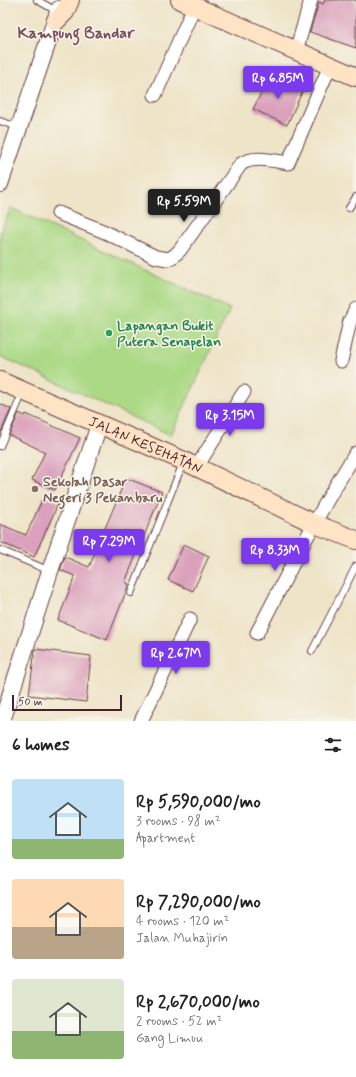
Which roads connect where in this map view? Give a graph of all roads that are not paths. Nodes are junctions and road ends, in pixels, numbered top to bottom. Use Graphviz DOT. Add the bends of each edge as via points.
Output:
graph roads {
  1 [pos="37,0"];
  2 [pos="311,0"];
  3 [pos="187,3"];
  4 [pos="61,8"];
  5 [pos="296,50"];
  6 [pos="330,66"];
  7 [pos="356,77"];
  8 [pos="155,95"];
  9 [pos="0,121"];
  10 [pos="20,127"];
  11 [pos="0,184"];
  12 [pos="356,197"];
  13 [pos="349,208"];
  14 [pos="58,213"];
  15 [pos="356,309"];
  16 [pos="341,361"];
  17 [pos="0,381"];
  18 [pos="23,392"];
  19 [pos="244,392"];
  20 [pos="99,425"];
  21 [pos="0,446"];
  22 [pos="356,453"];
  23 [pos="190,464"];
  24 [pos="315,524"];
  25 [pos="356,540"];
  26 [pos="0,550"];
  27 [pos="356,566"];
  28 [pos="50,571"];
  29 [pos="130,592"];
  30 [pos="190,619"];
  31 [pos="258,633"];
  32 [pos="312,651"];
  33 [pos="2,721"];
  34 [pos="141,721"];
  1 -- 4 [label="lane"];
  2 -- 5 [label="street"];
  3 -- 5 [label="main road"];
  3 -- 8 [label="street"];
  4 -- 10 [label="street"];
  5 -- 6 [label="main road"];
  6 -- 7 [label="main road"];
  6 -- 14 [label="street" via="288,163 247,160 241,164 174,256 168,259 156,257"];
  9 -- 10 [label="lane"];
  10 -- 11 [label="street"];
  12 -- 13 [label="lane"];
  15 -- 16 [label="street" via="350,321"];
  17 -- 18 [label="main road, JALAN KESEHATAN"];
  18 -- 20 [label="main road, JALAN KESEHATAN"];
  18 -- 21 [label="lane"];
  19 -- 23 [label="street"];
  20 -- 23 [label="main road, JALAN KESEHATAN"];
  20 -- 28 [label="street"];
  22 -- 24 [label="street"];
  23 -- 24 [label="main road, JALAN KESEHATAN"];
  23 -- 29 [label="lane"];
  24 -- 25 [label="main road, JALAN KESEHATAN"];
  24 -- 31 [label="street"];
  26 -- 28 [label="lane"];
  27 -- 32 [label="lane"];
  28 -- 33 [label="street"];
  30 -- 34 [label="street"];
}
